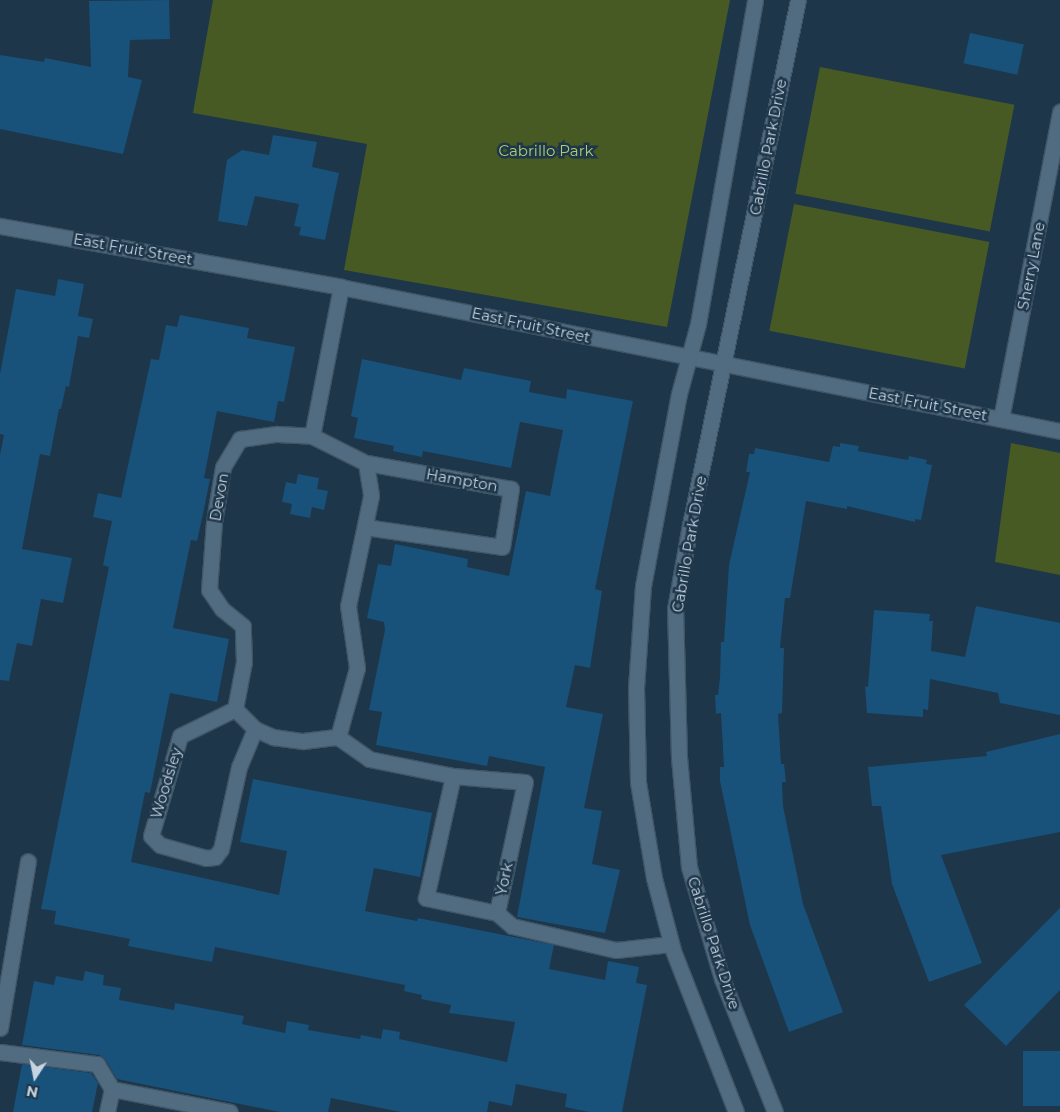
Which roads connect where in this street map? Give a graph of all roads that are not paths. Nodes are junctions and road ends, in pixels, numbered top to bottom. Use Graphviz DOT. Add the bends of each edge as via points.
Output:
graph roads {
  1 [pos="755,0"];
  2 [pos="798,0"];
  3 [pos="1060,112"];
  4 [pos="0,226"];
  5 [pos="341,287"];
  6 [pos="689,358"];
  7 [pos="725,364"];
  8 [pos="1001,419"];
  9 [pos="1060,431"];
  10 [pos="312,436"];
  11 [pos="366,463"];
  12 [pos="364,527"];
  13 [pos="235,709"];
  14 [pos="255,729"];
  15 [pos="338,737"];
  16 [pos="453,776"];
  17 [pos="28,861"];
  18 [pos="497,913"];
  19 [pos="671,944"];
  20 [pos="0,1028"];
  21 [pos="0,1052"];
  22 [pos="112,1089"];
  23 [pos="107,1112"];
  24 [pos="230,1112"];
  25 [pos="736,1112"];
  26 [pos="775,1112"];
  1 -- 6 [label="street" via="698,324"];
  2 -- 7 [label="street, Cabrillo Park Drive"];
  3 -- 8 [label="street, Sherry Lane"];
  4 -- 5 [label="street, East Fruit Street"];
  5 -- 6 [label="street, East Fruit Street"];
  5 -- 10 [label="street"];
  6 -- 7 [label="street, East Fruit Street"];
  6 -- 19 [label="street" via="679,394 643,586 636,688 638,782 654,878"];
  7 -- 8 [label="street, East Fruit Street"];
  7 -- 26 [label="street, Cabrillo Park Drive" via="675,609 678,758 690,867 722,979"];
  8 -- 9 [label="street, East Fruit Street"];
  10 -- 11 [label="street"];
  10 -- 13 [label="street, Devon" via="276,434 240,439 223,467 214,522 209,590 222,609 243,626 244,662"];
  11 -- 12 [label="street" via="370,496"];
  11 -- 12 [label="street, Hampton" via="511,489 502,547"];
  12 -- 15 [label="street" via="348,606 357,668"];
  13 -- 14 [label="street"];
  13 -- 14 [label="street, Woodsley" via="180,736 151,836 160,846 206,858 215,857 221,849 239,767"];
  14 -- 15 [label="street" via="273,737 303,742"];
  15 -- 16 [label="street, York" via="369,759"];
  16 -- 18 [label="street, York" via="426,898"];
  16 -- 18 [label="street, York" via="525,782"];
  17 -- 20 [label="street"];
  18 -- 19 [label="street" via="512,926 616,950"];
  19 -- 25 [label="street"];
  21 -- 22 [label="street" via="97,1064"];
  22 -- 23 [label="street"];
  22 -- 24 [label="street"];
}
